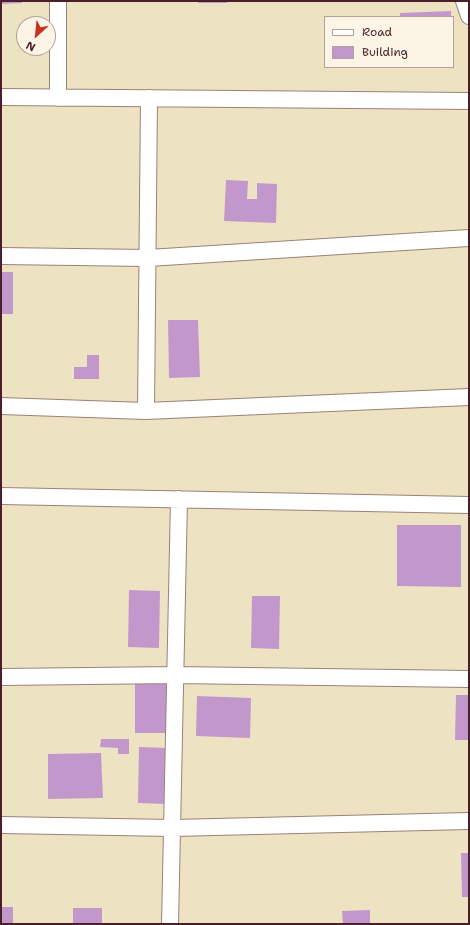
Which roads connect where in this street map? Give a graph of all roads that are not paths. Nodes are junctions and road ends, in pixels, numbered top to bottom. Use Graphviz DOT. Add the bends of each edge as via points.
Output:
graph roads {
  1 [pos="58,1"];
  2 [pos="464,1"];
  3 [pos="469,16"];
  4 [pos="1,97"];
  5 [pos="58,98"];
  6 [pos="148,98"];
  7 [pos="469,101"];
  8 [pos="469,238"];
  9 [pos="1,256"];
  10 [pos="148,258"];
  11 [pos="469,397"];
  12 [pos="1,406"];
  13 [pos="146,411"];
  14 [pos="1,496"];
  15 [pos="179,499"];
  16 [pos="469,505"];
  17 [pos="175,675"];
  18 [pos="1,677"];
  19 [pos="469,679"];
  20 [pos="469,821"];
  21 [pos="1,826"];
  22 [pos="172,828"];
  23 [pos="170,924"];
  1 -- 5 [label="street"];
  2 -- 3 [label="street"];
  4 -- 5 [label="street"];
  5 -- 6 [label="street"];
  6 -- 7 [label="street"];
  6 -- 10 [label="street"];
  8 -- 10 [label="street"];
  9 -- 10 [label="street"];
  10 -- 13 [label="street"];
  11 -- 13 [label="street"];
  12 -- 13 [label="street"];
  14 -- 15 [label="street"];
  15 -- 16 [label="street"];
  15 -- 17 [label="street"];
  17 -- 18 [label="street"];
  17 -- 19 [label="street"];
  17 -- 22 [label="street"];
  20 -- 22 [label="street"];
  21 -- 22 [label="street"];
  22 -- 23 [label="street"];
}
